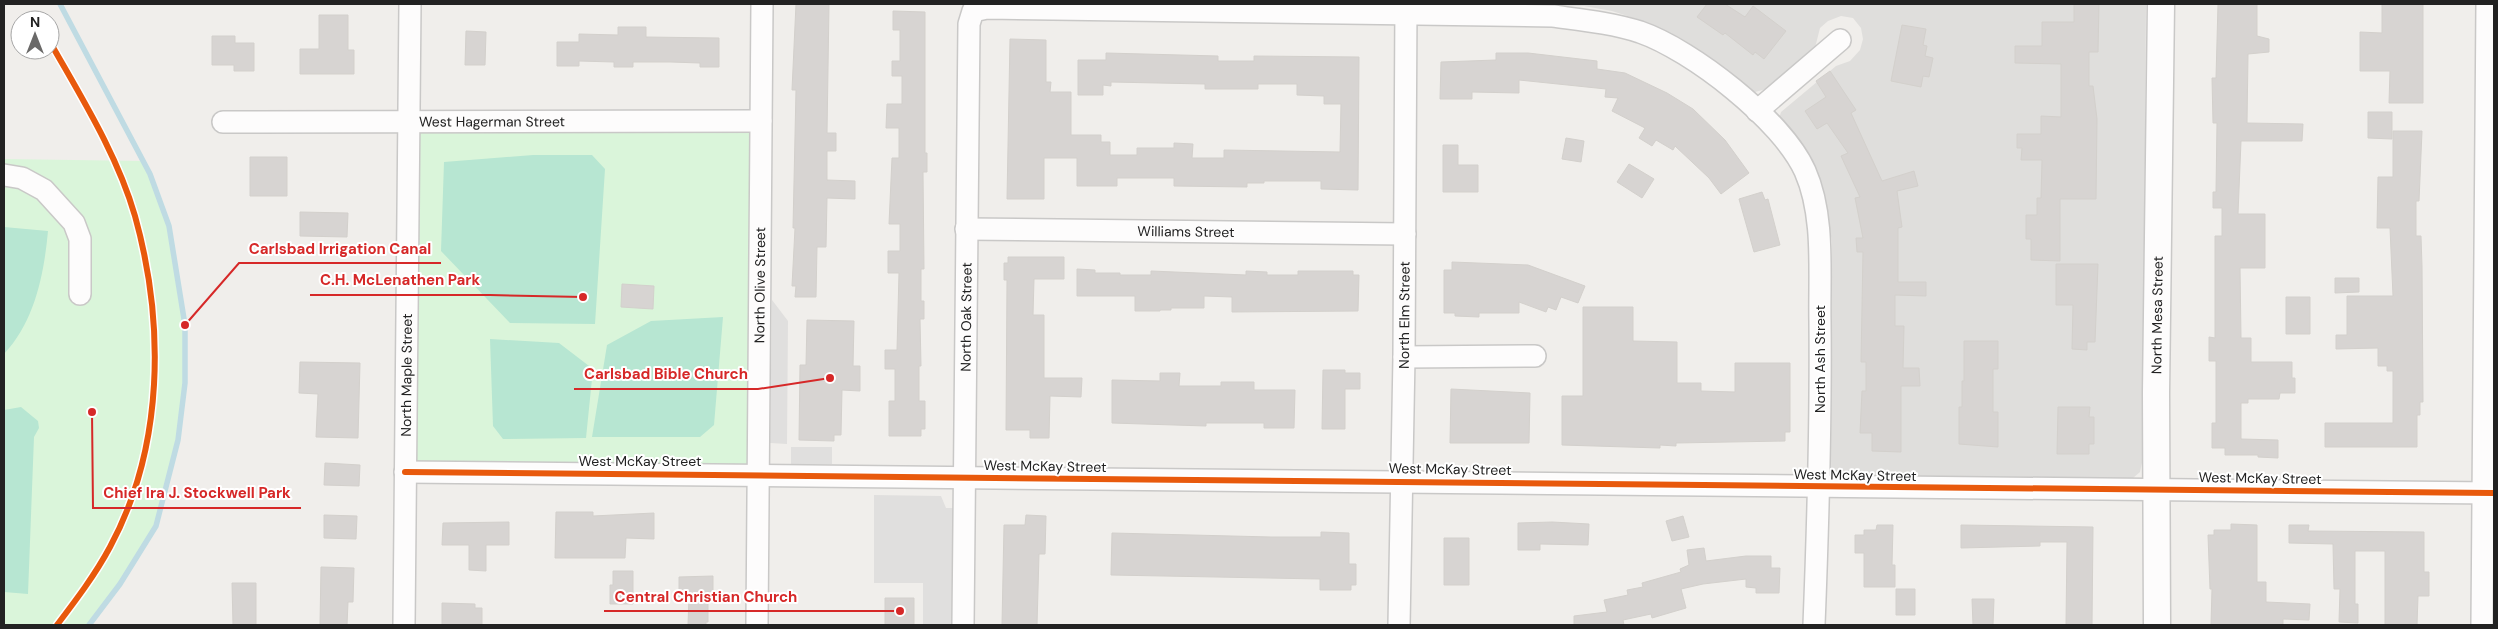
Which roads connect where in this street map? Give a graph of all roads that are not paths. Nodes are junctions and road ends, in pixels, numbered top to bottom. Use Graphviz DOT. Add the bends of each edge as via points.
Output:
graph roads {
  1 [pos="410,4"];
  2 [pos="762,4"];
  3 [pos="2161,4"];
  4 [pos="2487,4"];
  5 [pos="1406,9"];
  6 [pos="973,11"];
  7 [pos="1840,40"];
  8 [pos="1757,111"];
  9 [pos="761,121"];
  10 [pos="223,122"];
  11 [pos="408,123"];
  12 [pos="4,175"];
  13 [pos="966,229"];
  14 [pos="1405,234"];
  15 [pos="80,294"];
  16 [pos="1535,356"];
  17 [pos="1404,357"];
  18 [pos="405,472"];
  19 [pos="757,474"];
  20 [pos="966,477"];
  21 [pos="1401,481"];
  22 [pos="1820,487"];
  23 [pos="2157,488"];
  24 [pos="2488,493"];
  25 [pos="404,625"];
  26 [pos="757,625"];
  27 [pos="963,625"];
  28 [pos="1399,625"];
  29 [pos="1814,625"];
  30 [pos="2157,625"];
  31 [pos="2482,625"];
  1 -- 11 [label="street, North Maple Street"];
  2 -- 9 [label="street, North Olive Street"];
  3 -- 23 [label="street, North Mesa Street"];
  4 -- 24 [label="street"];
  5 -- 6 [label="street, North Ash Street" via="987,8"];
  5 -- 8 [label="street, North Ash Street" via="1553,16 1615,25 1672,48 1737,92"];
  5 -- 14 [label="street, North Elm Street"];
  6 -- 13 [label="street, North Oak Street" via="970,24"];
  7 -- 8 [label="street"];
  8 -- 22 [label="street, North Ash Street" via="1788,144 1804,170 1813,198 1819,243"];
  9 -- 11 [label="street, West Hagerman Street"];
  9 -- 19 [label="street, North Olive Street"];
  10 -- 11 [label="street, West Hagerman Street"];
  11 -- 18 [label="street, North Maple Street"];
  12 -- 15 [label="street" via="27,180 44,190 74,223 80,239"];
  13 -- 14 [label="street, Williams Street"];
  13 -- 20 [label="street, North Oak Street"];
  14 -- 17 [label="street, North Elm Street"];
  16 -- 17 [label="street"];
  17 -- 21 [label="street, North Elm Street"];
  18 -- 19 [label="street, West McKay Street"];
  18 -- 25 [label="street, North Maple Street"];
  19 -- 20 [label="street, West McKay Street"];
  19 -- 26 [label="street, North Olive Street"];
  20 -- 21 [label="street, West McKay Street"];
  20 -- 27 [label="street, North Oak Street"];
  21 -- 22 [label="street, West McKay Street"];
  21 -- 28 [label="street, North Elm Street"];
  22 -- 23 [label="street, West McKay Street"];
  22 -- 29 [label="street, North Ash Street"];
  23 -- 24 [label="street, West McKay Street"];
  23 -- 30 [label="street, North Mesa Street"];
  24 -- 31 [label="street"];
}
